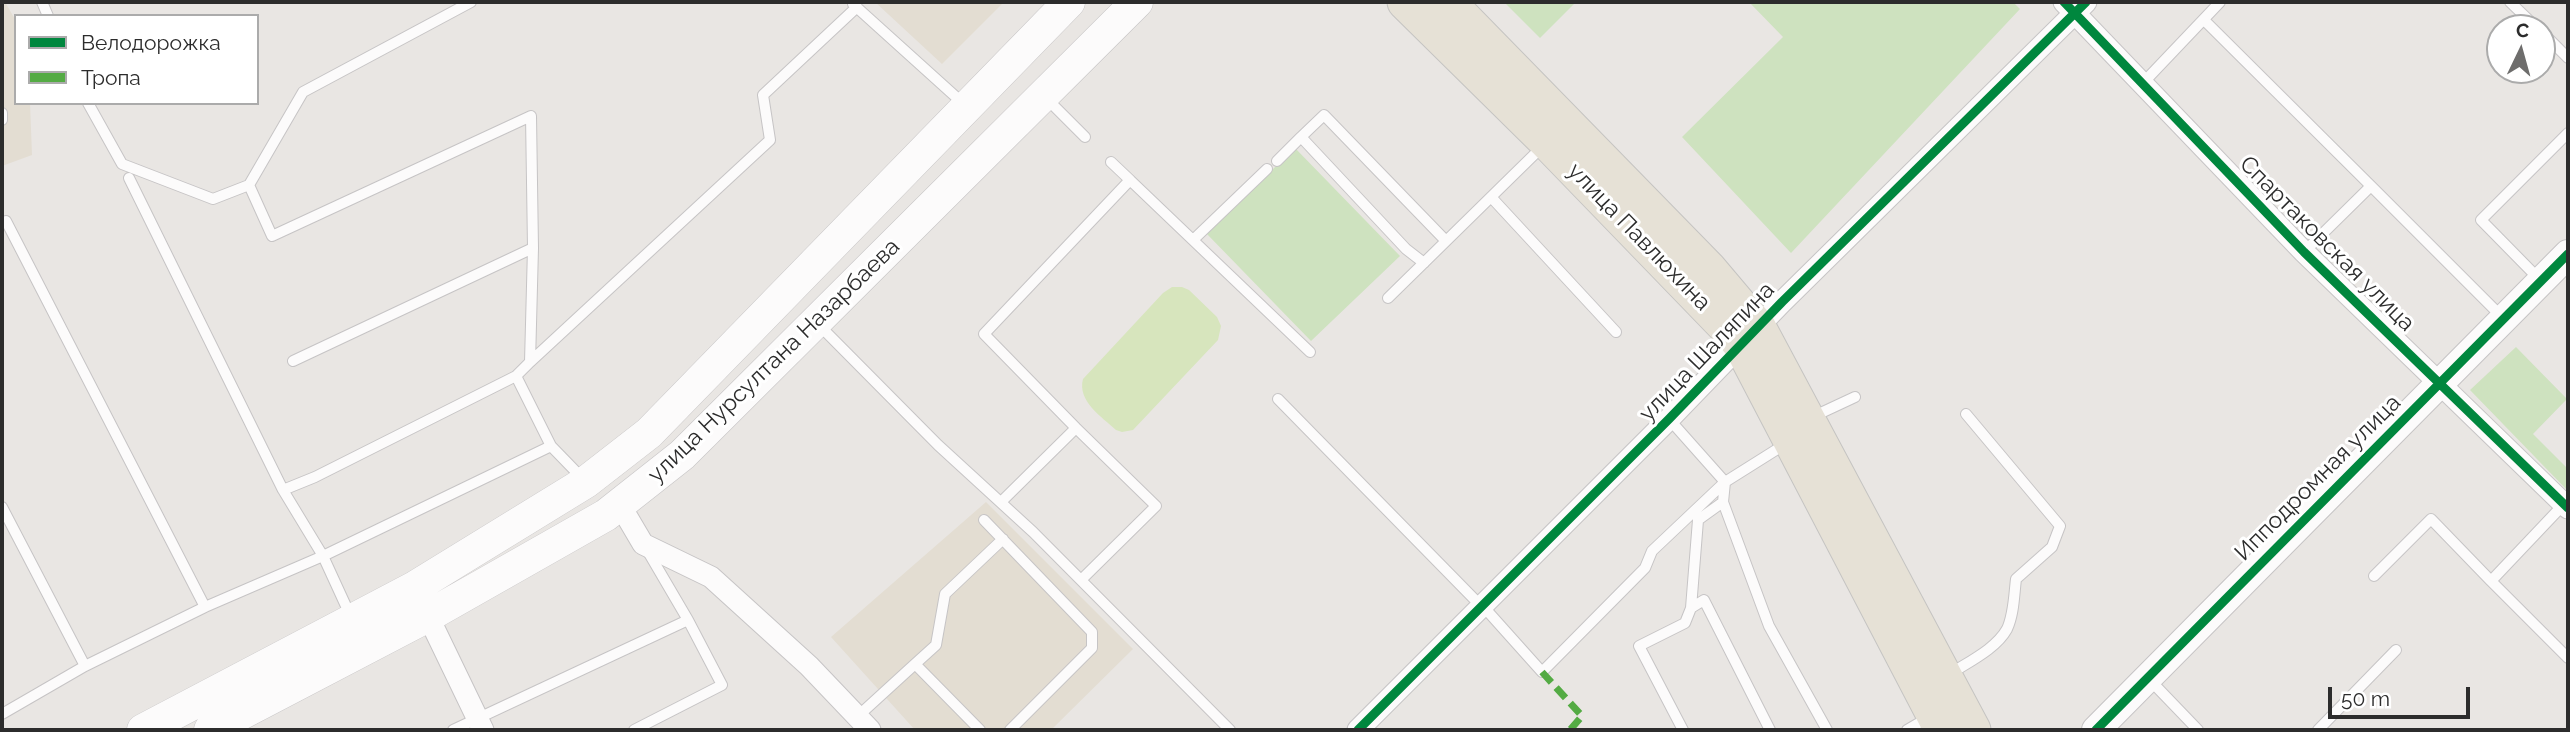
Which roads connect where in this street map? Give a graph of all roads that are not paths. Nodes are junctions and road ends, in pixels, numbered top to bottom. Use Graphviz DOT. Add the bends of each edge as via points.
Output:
graph roads {
  1 [pos="471,2"];
  2 [pos="1069,2"];
  3 [pos="1137,2"];
  4 [pos="1405,2"];
  5 [pos="1448,2"];
  6 [pos="2220,2"];
  7 [pos="854,4"];
  8 [pos="2075,5"];
  9 [pos="2204,20"];
  10 [pos="2143,83"];
  11 [pos="1043,96"];
  12 [pos="89,105"];
  13 [pos="968,108"];
  14 [pos="2,113"];
  15 [pos="2,120"];
  16 [pos="2568,133"];
  17 [pos="1085,137"];
  18 [pos="1301,137"];
  19 [pos="1547,142"];
  20 [pos="1277,161"];
  21 [pos="1111,162"];
  22 [pos="1267,169"];
  23 [pos="129,178"];
  24 [pos="1130,180"];
  25 [pos="249,185"];
  26 [pos="2371,186"];
  27 [pos="1491,197"];
  28 [pos="6,221"];
  29 [pos="1193,240"];
  30 [pos="1447,241"];
  31 [pos="533,248"];
  32 [pos="2304,252"];
  33 [pos="2568,254"];
  34 [pos="1424,262"];
  35 [pos="2541,281"];
  36 [pos="1388,298"];
  37 [pos="2504,319"];
  38 [pos="816,322"];
  39 [pos="1616,332"];
  40 [pos="1749,336"];
  41 [pos="1310,352"];
  42 [pos="293,361"];
  43 [pos="530,362"];
  44 [pos="516,376"];
  45 [pos="2440,383"];
  46 [pos="1855,397"];
  47 [pos="1278,399"];
  48 [pos="1966,414"];
  49 [pos="1670,419"];
  50 [pos="1076,428"];
  51 [pos="1799,430"];
  52 [pos="551,446"];
  53 [pos="586,482"];
  54 [pos="1726,482"];
  55 [pos="283,490"];
  56 [pos="1001,502"];
  57 [pos="1723,502"];
  58 [pos="620,505"];
  59 [pos="2566,506"];
  60 [pos="2,507"];
  61 [pos="984,520"];
  62 [pos="1003,539"];
  63 [pos="643,544"];
  64 [pos="323,556"];
  65 [pos="2374,576"];
  66 [pos="1081,580"];
  67 [pos="2491,581"];
  68 [pos="1482,605"];
  69 [pos="205,607"];
  70 [pos="1691,608"];
  71 [pos="428,616"];
  72 [pos="353,620"];
  73 [pos="688,620"];
  74 [pos="2396,650"];
  75 [pos="2568,658"];
  76 [pos="915,664"];
  77 [pos="85,666"];
  78 [pos="1945,678"];
  79 [pos="2148,678"];
  80 [pos="2,714"];
  81 [pos="864,723"];
  82 [pos="480,725"];
  83 [pos="1927,725"];
  84 [pos="143,730"];
  85 [pos="213,730"];
  86 [pos="453,730"];
  87 [pos="634,730"];
  88 [pos="980,730"];
  89 [pos="1010,730"];
  90 [pos="1230,730"];
  91 [pos="1358,730"];
  92 [pos="1683,730"];
  93 [pos="1770,730"];
  94 [pos="1828,730"];
  95 [pos="1973,730"];
  96 [pos="2096,730"];
  97 [pos="2198,730"];
  98 [pos="2318,730"];
  1 -- 25 [label="lane" via="303,92"];
  2 -- 13 [label="main road, улица Нурсултана Назарбаева"];
  3 -- 11 [label="main road, улица Нурсултана Назарбаева"];
  4 -- 19 [label="main road, улица Павлюхина"];
  5 -- 40 [label="main road, улица Павлюхина" via="1709,270"];
  6 -- 9 [label="lane"];
  7 -- 13 [label="lane"];
  7 -- 43 [label="lane" via="763,95 770,140"];
  8 -- 10 [label="street, Спартаковская улица"];
  8 -- 40 [label="street, улица Шаляпина"];
  9 -- 10 [label="lane"];
  9 -- 26 [label="lane"];
  10 -- 32 [label="street, Спартаковская улица"];
  11 -- 17 [label="lane"];
  11 -- 38 [label="main road, улица Нурсултана Назарбаева"];
  12 -- 25 [label="lane" via="122,164 213,199"];
  13 -- 53 [label="main road, улица Нурсултана Назарбаева" via="649,433"];
  14 -- 15 [label="lane"];
  16 -- 35 [label="lane" via="2481,220"];
  18 -- 20 [label="lane"];
  18 -- 30 [label="lane" via="1324,115"];
  18 -- 34 [label="lane" via="1406,249"];
  19 -- 27 [label="lane"];
  19 -- 40 [label="main road, улица Павлюхина" via="1727,328"];
  21 -- 24 [label="lane"];
  22 -- 29 [label="lane"];
  23 -- 55 [label="lane"];
  24 -- 29 [label="lane"];
  24 -- 50 [label="lane" via="984,334"];
  25 -- 31 [label="lane" via="272,236 531,116"];
  26 -- 32 [label="lane"];
  26 -- 37 [label="lane"];
  27 -- 30 [label="lane"];
  27 -- 39 [label="lane"];
  28 -- 69 [label="lane"];
  29 -- 41 [label="lane"];
  30 -- 34 [label="lane"];
  31 -- 42 [label="lane"];
  31 -- 43 [label="lane"];
  32 -- 45 [label="street, Спартаковская улица"];
  33 -- 35 [label="street, Ипподромная улица"];
  34 -- 36 [label="lane"];
  35 -- 37 [label="street, Ипподромная улица"];
  37 -- 45 [label="street, Ипподромная улица"];
  38 -- 56 [label="lane" via="937,445 1006,505"];
  38 -- 58 [label="main road, улица Нурсултана Назарбаева" via="682,455"];
  40 -- 49 [label="street, улица Шаляпина"];
  40 -- 51 [label="main road, улица Павлюхина"];
  43 -- 44 [label="lane"];
  44 -- 52 [label="lane"];
  44 -- 55 [label="lane"];
  45 -- 59 [label="street, Спартаковская улица"];
  45 -- 79 [label="street, Ипподромная улица"];
  46 -- 51 [label="lane"];
  47 -- 68 [label="lane"];
  48 -- 78 [label="lane" via="2060,526 2052,547 2016,579 2006,631"];
  49 -- 54 [label="lane"];
  49 -- 68 [label="street, улица Шаляпина"];
  50 -- 56 [label="lane"];
  50 -- 66 [label="lane" via="1156,506"];
  51 -- 54 [label="lane"];
  51 -- 78 [label="main road, улица Павлюхина"];
  51 -- 83 [label="main road, улица Павлюхина"];
  52 -- 53 [label="lane"];
  52 -- 64 [label="lane"];
  53 -- 72 [label="main road, улица Нурсултана Назарбаева"];
  54 -- 57 [label="lane"];
  54 -- 68 [label="lane" via="1652,551 1645,568 1542,672"];
  55 -- 64 [label="lane"];
  56 -- 66 [label="lane"];
  57 -- 70 [label="lane" via="1698,520"];
  57 -- 94 [label="lane" via="1769,626"];
  58 -- 63 [label="street"];
  58 -- 71 [label="main road, улица Нурсултана Назарбаева"];
  59 -- 67 [label="lane"];
  60 -- 77 [label="lane"];
  61 -- 62 [label="lane"];
  62 -- 76 [label="lane" via="945,594 936,645"];
  62 -- 89 [label="lane" via="1092,632 1092,648"];
  63 -- 73 [label="lane"];
  63 -- 81 [label="street" via="712,578"];
  64 -- 69 [label="lane"];
  64 -- 72 [label="lane"];
  65 -- 67 [label="lane" via="2431,519"];
  66 -- 90 [label="lane"];
  67 -- 75 [label="lane"];
  68 -- 91 [label="street, улица Шаляпина"];
  69 -- 77 [label="lane"];
  70 -- 92 [label="lane" via="1685,623 1639,646"];
  70 -- 93 [label="lane" via="1704,600"];
  71 -- 82 [label="street"];
  71 -- 85 [label="main road, улица Нурсултана Назарбаева"];
  72 -- 84 [label="main road, улица Нурсултана Назарбаева"];
  73 -- 82 [label="lane"];
  73 -- 87 [label="lane" via="722,685"];
  74 -- 98 [label="lane"];
  76 -- 81 [label="lane"];
  76 -- 88 [label="lane"];
  77 -- 80 [label="lane"];
  78 -- 95 [label="main road, улица Павлюхина"];
  79 -- 96 [label="street, Ипподромная улица"];
  79 -- 97 [label="lane"];
  82 -- 86 [label="lane"];
}
